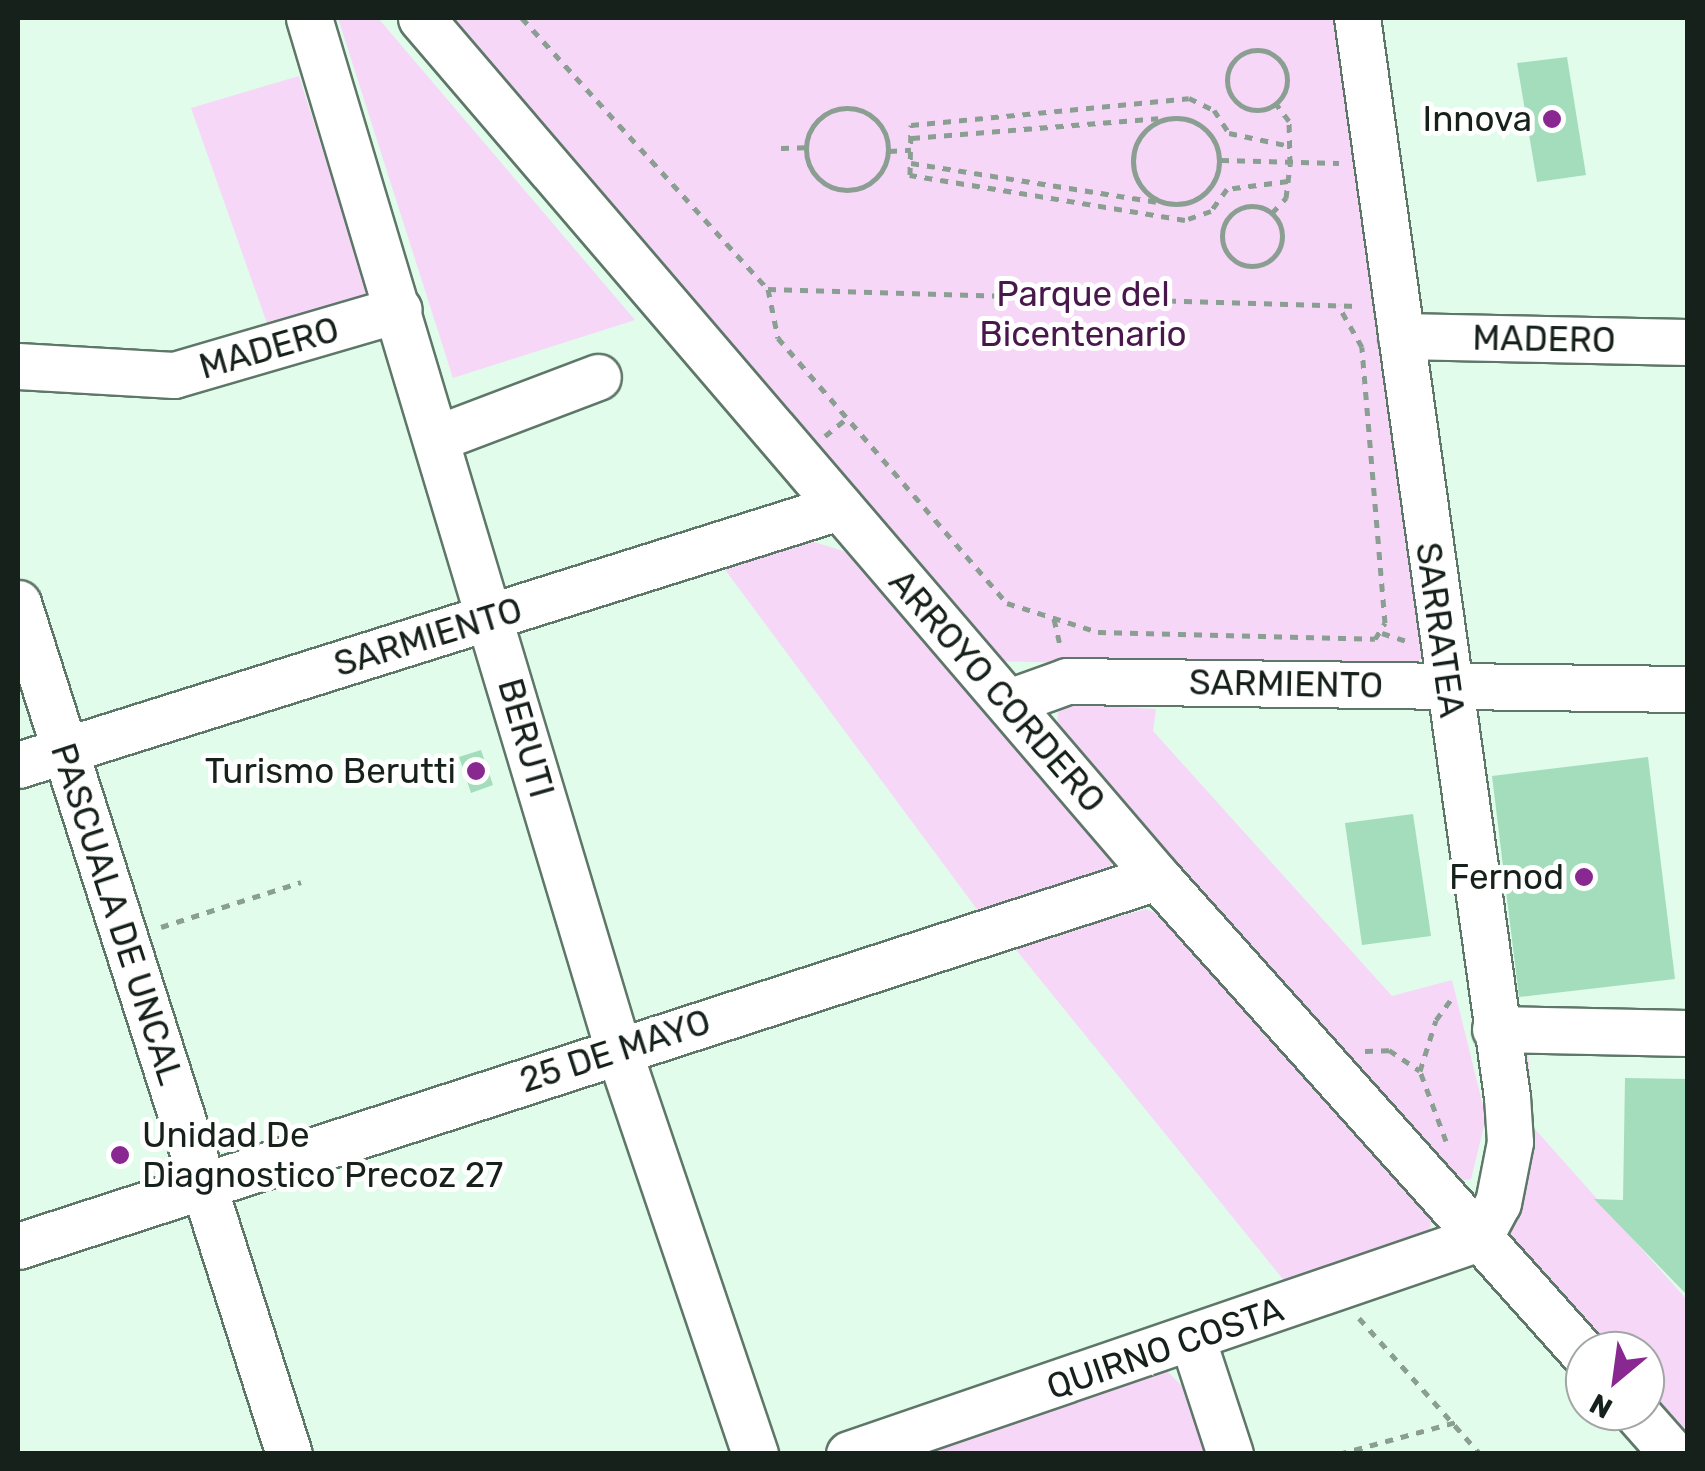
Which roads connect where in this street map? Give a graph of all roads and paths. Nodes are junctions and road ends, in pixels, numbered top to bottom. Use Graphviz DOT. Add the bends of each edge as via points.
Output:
graph roads {
  1 [pos="309,18"];
  2 [pos="420,18"];
  3 [pos="522,18"];
  4 [pos="1357,18"];
  5 [pos="1276,104"];
  6 [pos="1171,118"];
  7 [pos="912,138"];
  8 [pos="1290,146"];
  9 [pos="806,147"];
  10 [pos="781,148"];
  11 [pos="888,150"];
  12 [pos="912,150"];
  13 [pos="1375,152"];
  14 [pos="1220,160"];
  15 [pos="911,163"];
  16 [pos="1290,164"];
  17 [pos="1288,181"];
  18 [pos="1174,204"];
  19 [pos="1272,213"];
  20 [pos="768,289"];
  21 [pos="1338,305"];
  22 [pos="399,309"];
  23 [pos="1399,322"];
  24 [pos="1688,342"];
  25 [pos="18,366"];
  26 [pos="598,377"];
  27 [pos="437,438"];
  28 [pos="838,507"];
  29 [pos="18,603"];
  30 [pos="491,618"];
  31 [pos="1447,686"];
  32 [pos="1688,690"];
  33 [pos="1008,702"];
  34 [pos="65,750"];
  35 [pos="18,765"];
  36 [pos="1157,877"];
  37 [pos="301,882"];
  38 [pos="125,938"];
  39 [pos="1485,959"];
  40 [pos="1495,1029"];
  41 [pos="1688,1032"];
  42 [pos="618,1050"];
  43 [pos="1330,1070"];
  44 [pos="1420,1071"];
  45 [pos="204,1185"];
  46 [pos="1435,1188"];
  47 [pos="1480,1238"];
  48 [pos="18,1246"];
  49 [pos="1333,1291"];
  50 [pos="1565,1333"];
  51 [pos="1193,1341"];
  52 [pos="1456,1422"];
  53 [pos="1653,1431"];
  54 [pos="288,1454"];
  55 [pos="755,1454"];
  56 [pos="849,1454"];
  57 [pos="1230,1454"];
  58 [pos="1339,1454"];
  59 [pos="1480,1454"];
  60 [pos="1673,1454"];
  1 -- 22 [label="street, BERUTI"];
  2 -- 28 [label="street, ARROYO CORDERO"];
  3 -- 20 [label="path"];
  4 -- 13 [label="street, SARRATEA"];
  5 -- 5 [label="path" via="1258,110 1233,100 1227,72 1238,56 1258,50 1277,58 1288,75"];
  5 -- 8 [label="path" via="1290,121"];
  6 -- 7 [label="path"];
  6 -- 14 [label="path" via="1199,124"];
  6 -- 18 [label="path" via="1146,130 1132,154 1138,183"];
  7 -- 8 [label="path" via="911,125 1189,98 1214,110 1228,133"];
  7 -- 12 [label="path"];
  8 -- 16 [label="path"];
  9 -- 10 [label="path"];
  9 -- 11 [label="path" via="819,119 845,108 872,117"];
  9 -- 11 [label="path" via="820,180 843,190 878,178"];
  11 -- 12 [label="path"];
  12 -- 15 [label="path"];
  13 -- 16 [label="path" via="1331,166"];
  13 -- 23 [label="street, SARRATEA"];
  14 -- 16 [label="path"];
  14 -- 18 [label="path" via="1211,187"];
  15 -- 17 [label="path" via="910,175 1184,220 1211,210 1227,189"];
  15 -- 18 [label="path"];
  16 -- 17 [label="path"];
  17 -- 19 [label="path" via="1286,198"];
  19 -- 19 [label="path" via="1282,232 1271,260 1244,266 1228,255 1222,229 1234,212 1253,206"];
  20 -- 21 [label="path"];
  20 -- 21 [label="path" via="778,338 1007,602 1098,632 1375,638 1385,622 1362,347"];
  21 -- 23 [label="path"];
  22 -- 25 [label="street, MADERO" via="174,374"];
  22 -- 27 [label="street, BERUTI"];
  23 -- 24 [label="street, MADERO"];
  23 -- 31 [label="street, SARRATEA"];
  26 -- 27 [label="street"];
  27 -- 30 [label="street, BERUTI"];
  28 -- 30 [label="street, SARMIENTO"];
  28 -- 33 [label="street, ARROYO CORDERO"];
  29 -- 34 [label="street, PASCUALA DE UNCAL"];
  30 -- 34 [label="street, SARMIENTO"];
  30 -- 42 [label="street, BERUTI"];
  31 -- 32 [label="street, SARMIENTO"];
  31 -- 33 [label="street, SARMIENTO" via="1067,681"];
  31 -- 39 [label="street, SARRATEA"];
  33 -- 36 [label="street, ARROYO CORDERO"];
  34 -- 35 [label="street, SARMIENTO"];
  34 -- 38 [label="street, PASCUALA DE UNCAL"];
  36 -- 42 [label="street, 25 DE MAYO"];
  36 -- 43 [label="street, ARROYO CORDERO"];
  37 -- 38 [label="path"];
  38 -- 45 [label="street, PASCUALA DE UNCAL"];
  39 -- 40 [label="street, SARRATEA"];
  39 -- 44 [label="path" via="1436,1020"];
  40 -- 41 [label="street"];
  40 -- 47 [label="street, SARRATEA" via="1510,1142 1498,1203"];
  42 -- 45 [label="street, 25 DE MAYO"];
  42 -- 55 [label="street, BERUTI"];
  43 -- 44 [label="path" via="1371,1049 1406,1057"];
  43 -- 46 [label="street, ARROYO CORDERO"];
  44 -- 46 [label="path" via="1449,1153 1450,1170"];
  45 -- 48 [label="street, 25 DE MAYO"];
  45 -- 54 [label="street, PASCUALA DE UNCAL"];
  46 -- 47 [label="street, ARROYO CORDERO"];
  47 -- 49 [label="street, QUIRNO COSTA"];
  47 -- 50 [label="street, ARROYO CORDERO"];
  49 -- 51 [label="street, QUIRNO COSTA"];
  49 -- 52 [label="path"];
  51 -- 56 [label="street, QUIRNO COSTA"];
  51 -- 57 [label="street"];
  52 -- 58 [label="path"];
  52 -- 59 [label="path"];
  53 -- 60 [label="street"];
}
